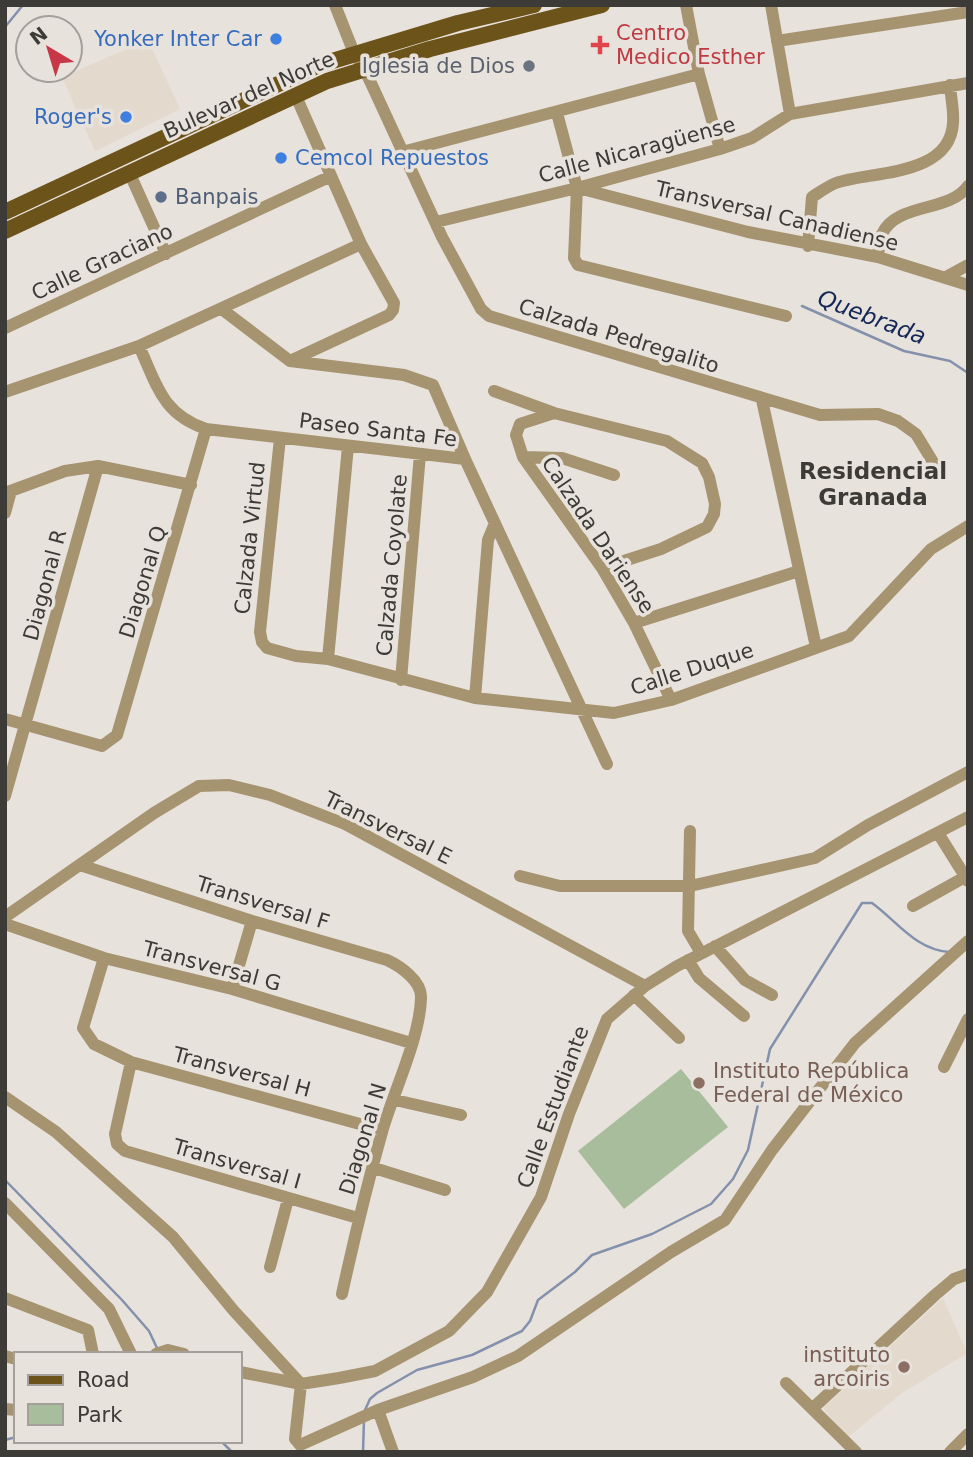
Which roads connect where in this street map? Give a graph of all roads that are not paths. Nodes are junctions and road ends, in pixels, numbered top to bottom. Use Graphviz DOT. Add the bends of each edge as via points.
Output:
graph roads {
  1 [pos="335,5"];
  2 [pos="534,5"];
  3 [pos="602,5"];
  4 [pos="686,5"];
  5 [pos="771,5"];
  6 [pos="968,12"];
  7 [pos="777,41"];
  8 [pos="354,53"];
  9 [pos="364,68"];
  10 [pos="699,74"];
  11 [pos="968,83"];
  12 [pos="950,85"];
  13 [pos="295,94"];
  14 [pos="557,113"];
  15 [pos="790,114"];
  16 [pos="720,149"];
  17 [pos="402,152"];
  18 [pos="129,172"];
  19 [pos="329,177"];
  20 [pos="968,186"];
  21 [pos="577,188"];
  22 [pos="5,212"];
  23 [pos="436,222"];
  24 [pos="5,231"];
  25 [pos="361,244"];
  26 [pos="808,246"];
  27 [pos="166,254"];
  28 [pos="878,257"];
  29 [pos="968,264"];
  30 [pos="946,277"];
  31 [pos="968,285"];
  32 [pos="223,310"];
  33 [pos="786,316"];
  34 [pos="5,328"];
  35 [pos="139,346"];
  36 [pos="290,361"];
  37 [pos="494,391"];
  38 [pos="5,393"];
  39 [pos="762,400"];
  40 [pos="554,413"];
  41 [pos="206,429"];
  42 [pos="280,438"];
  43 [pos="348,446"];
  44 [pos="420,454"];
  45 [pos="523,457"];
  46 [pos="465,459"];
  47 [pos="98,466"];
  48 [pos="936,467"];
  49 [pos="614,475"];
  50 [pos="191,485"];
  51 [pos="8,492"];
  52 [pos="5,513"];
  53 [pos="495,523"];
  54 [pos="968,526"];
  55 [pos="602,568"];
  56 [pos="799,571"];
  57 [pos="634,623"];
  58 [pos="261,642"];
  59 [pos="816,647"];
  60 [pos="328,659"];
  61 [pos="401,680"];
  62 [pos="475,698"];
  63 [pos="671,700"];
  64 [pos="584,709"];
  65 [pos="5,719"];
  66 [pos="27,725"];
  67 [pos="607,764"];
  68 [pos="968,772"];
  69 [pos="5,796"];
  70 [pos="968,817"];
  71 [pos="690,831"];
  72 [pos="938,833"];
  73 [pos="80,865"];
  74 [pos="520,876"];
  75 [pos="967,879"];
  76 [pos="690,886"];
  77 [pos="913,906"];
  78 [pos="5,917"];
  79 [pos="252,921"];
  80 [pos="5,924"];
  81 [pos="967,942"];
  82 [pos="715,946"];
  83 [pos="702,953"];
  84 [pos="104,958"];
  85 [pos="688,960"];
  86 [pos="645,986"];
  87 [pos="232,989"];
  88 [pos="634,995"];
  89 [pos="772,995"];
  90 [pos="422,996"];
  91 [pos="744,1016"];
  92 [pos="968,1019"];
  93 [pos="679,1038"];
  94 [pos="411,1043"];
  95 [pos="131,1062"];
  96 [pos="944,1067"];
  97 [pos="5,1097"];
  98 [pos="395,1100"];
  99 [pos="461,1115"];
  100 [pos="383,1130"];
  101 [pos="374,1168"];
  102 [pos="445,1190"];
  103 [pos="288,1199"];
  104 [pos="5,1203"];
  105 [pos="358,1217"];
  106 [pos="271,1267"];
  107 [pos="968,1274"];
  108 [pos="342,1294"];
  109 [pos="5,1298"];
  110 [pos="93,1352"];
  111 [pos="130,1352"];
  112 [pos="242,1372"];
  113 [pos="786,1383"];
  114 [pos="300,1384"];
  115 [pos="813,1408"];
  116 [pos="373,1413"];
  117 [pos="968,1434"];
  118 [pos="393,1452"];
  119 [pos="856,1452"];
  120 [pos="950,1452"];
  1 -- 8 [label="street, Calzada Pedregalito"];
  2 -- 8 [label="main road, Bulevar del Norte"];
  3 -- 9 [label="main road, Bulevar del Norte"];
  4 -- 10 [label="street"];
  5 -- 7 [label="street"];
  6 -- 7 [label="street"];
  7 -- 15 [label="street"];
  8 -- 9 [label="street, Calzada Pedregalito"];
  8 -- 22 [label="main road, Bulevar del Norte" via="290,78"];
  9 -- 13 [label="main road, Bulevar del Norte"];
  9 -- 17 [label="street, Calzada Pedregalito"];
  10 -- 14 [label="street"];
  10 -- 16 [label="street"];
  11 -- 12 [label="street, Calle Nicaragüense"];
  12 -- 15 [label="street, Calle Nicaragüense"];
  12 -- 26 [label="street" via="953,124 949,139 912,168 835,183 813,197"];
  13 -- 18 [label="main road, Bulevar del Norte"];
  13 -- 19 [label="street"];
  14 -- 17 [label="street"];
  14 -- 21 [label="street"];
  15 -- 16 [label="street, Calle Nicaragüense" via="752,138"];
  16 -- 21 [label="street, Calle Nicaragüense"];
  17 -- 23 [label="street, Calzada Pedregalito"];
  18 -- 24 [label="main road, Bulevar del Norte"];
  18 -- 27 [label="street"];
  19 -- 25 [label="street"];
  19 -- 27 [label="street, Calle Graciano"];
  20 -- 28 [label="street" via="950,199 895,219 882,234"];
  21 -- 23 [label="street, Calle Nicaragüense"];
  21 -- 26 [label="street, Transversal Canadiense"];
  21 -- 33 [label="street" via="574,258 578,265"];
  23 -- 39 [label="street, Calzada Pedregalito" via="489,317"];
  25 -- 32 [label="street"];
  25 -- 36 [label="street" via="394,303 393,310"];
  26 -- 28 [label="street, Transversal Canadiense"];
  27 -- 34 [label="street, Calle Graciano"];
  28 -- 30 [label="street, Transversal Canadiense"];
  29 -- 30 [label="street"];
  30 -- 31 [label="street, Transversal Canadiense"];
  32 -- 35 [label="street"];
  32 -- 36 [label="street"];
  35 -- 38 [label="street"];
  35 -- 41 [label="street, Paseo Santa Fe" via="172,411"];
  36 -- 46 [label="street" via="404,375 433,386"];
  37 -- 40 [label="street"];
  39 -- 48 [label="street, Calzada Pedregalito" via="820,415 878,414 898,421 916,434"];
  39 -- 56 [label="street"];
  40 -- 45 [label="street, Calzada Dariense" via="520,424 516,435"];
  40 -- 55 [label="street" via="667,441 702,463 709,477 715,504 707,527 661,549"];
  41 -- 42 [label="street, Paseo Santa Fe"];
  41 -- 50 [label="street, Diagonal Q"];
  42 -- 43 [label="street, Paseo Santa Fe"];
  42 -- 58 [label="street, Calzada Virtud"];
  43 -- 44 [label="street, Paseo Santa Fe"];
  43 -- 60 [label="street"];
  44 -- 46 [label="street, Paseo Santa Fe"];
  44 -- 61 [label="street, Calzada Coyolate"];
  45 -- 49 [label="street" via="562,458"];
  45 -- 55 [label="street, Calzada Dariense"];
  46 -- 53 [label="street, Paseo Santa Fe"];
  47 -- 50 [label="street"];
  47 -- 51 [label="street" via="65,471"];
  47 -- 66 [label="street, Diagonal R"];
  50 -- 66 [label="street, Diagonal Q" via="117,735 102,746"];
  51 -- 52 [label="street"];
  53 -- 62 [label="street" via="488,540"];
  53 -- 64 [label="street, Paseo Santa Fe"];
  54 -- 59 [label="street, Calle Duque" via="931,549 849,636"];
  55 -- 57 [label="street, Calzada Dariense"];
  56 -- 57 [label="street"];
  56 -- 59 [label="street"];
  57 -- 63 [label="street, Calzada Dariense"];
  58 -- 60 [label="street, Calle Duque" via="296,656"];
  59 -- 63 [label="street, Calle Duque"];
  60 -- 61 [label="street, Calle Duque"];
  61 -- 62 [label="street, Calle Duque"];
  62 -- 64 [label="street, Calle Duque"];
  63 -- 64 [label="street, Calle Duque" via="614,713"];
  64 -- 67 [label="street, Paseo Santa Fe"];
  65 -- 66 [label="street"];
  66 -- 69 [label="street, Diagonal R"];
  68 -- 76 [label="street" via="868,825 816,859"];
  70 -- 72 [label="street, Calle Estudiante"];
  71 -- 76 [label="street"];
  72 -- 75 [label="street"];
  72 -- 82 [label="street, Calle Estudiante"];
  73 -- 78 [label="street, Transversal E"];
  73 -- 79 [label="street, Transversal F"];
  73 -- 86 [label="street, Transversal E" via="199,786 229,785 270,795 345,824"];
  74 -- 76 [label="street" via="560,886"];
  75 -- 77 [label="street"];
  76 -- 83 [label="street" via="688,931"];
  79 -- 87 [label="street"];
  79 -- 90 [label="street, Transversal F" via="387,960 410,976"];
  80 -- 84 [label="street, Transversal G"];
  81 -- 116 [label="street" via="855,1043 772,1150 725,1220 518,1356"];
  82 -- 83 [label="street, Calle Estudiante"];
  82 -- 89 [label="street" via="745,980"];
  83 -- 85 [label="street, Calle Estudiante"];
  84 -- 87 [label="street, Transversal G"];
  84 -- 95 [label="street, Transversal H" via="83,1028 94,1044"];
  85 -- 86 [label="street, Calle Estudiante"];
  85 -- 91 [label="street" via="699,978"];
  86 -- 88 [label="street, Calle Estudiante"];
  87 -- 94 [label="street, Transversal G"];
  88 -- 93 [label="street"];
  88 -- 114 [label="street, Calle Estudiante" via="607,1018 541,1198 487,1292 449,1331 375,1371"];
  90 -- 94 [label="street, Diagonal N"];
  92 -- 96 [label="street"];
  94 -- 98 [label="street, Diagonal N"];
  95 -- 100 [label="street, Transversal H"];
  95 -- 103 [label="street, Transversal I" via="115,1134 125,1151"];
  97 -- 114 [label="street" via="57,1132 173,1237"];
  98 -- 99 [label="street"];
  98 -- 100 [label="street, Diagonal N"];
  100 -- 101 [label="street, Diagonal N"];
  101 -- 102 [label="street"];
  101 -- 105 [label="street, Diagonal N"];
  103 -- 105 [label="street, Transversal I"];
  103 -- 106 [label="street"];
  104 -- 111 [label="street" via="108,1309"];
  105 -- 108 [label="street, Diagonal N"];
  107 -- 115 [label="street" via="935,1295"];
  109 -- 110 [label="street" via="88,1330"];
  112 -- 114 [label="street, Calle Estudiante"];
  113 -- 115 [label="street"];
  114 -- 116 [label="street" via="298,1445"];
  115 -- 119 [label="street"];
  116 -- 118 [label="street"];
  117 -- 120 [label="street"];
}
